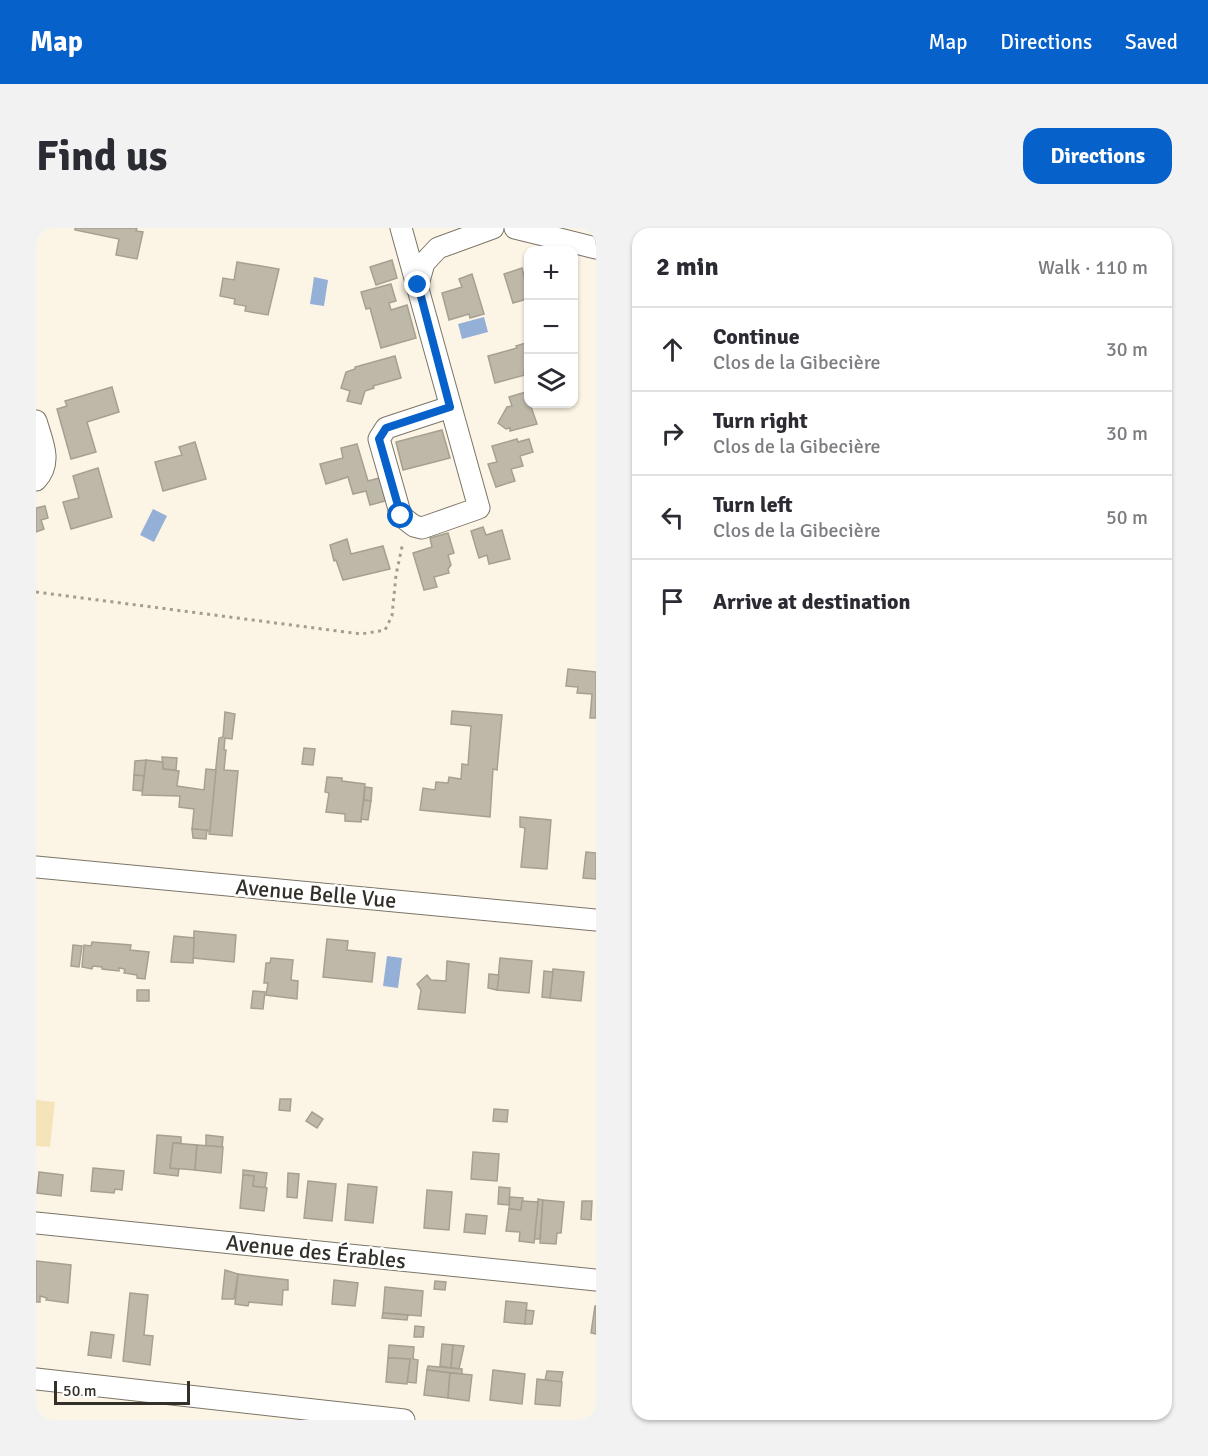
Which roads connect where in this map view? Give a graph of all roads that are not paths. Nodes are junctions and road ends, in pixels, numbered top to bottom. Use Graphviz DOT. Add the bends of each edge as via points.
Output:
graph roads {
  1 [pos="401,228"];
  2 [pos="493,228"];
  3 [pos="515,228"];
  4 [pos="596,248"];
  5 [pos="418,285"];
  6 [pos="450,407"];
  7 [pos="36,421"];
  8 [pos="36,480"];
  9 [pos="36,867"];
  10 [pos="596,920"];
  11 [pos="36,1223"];
  12 [pos="596,1280"];
  13 [pos="36,1379"];
  14 [pos="404,1420"];
  1 -- 5 [label="street"];
  2 -- 5 [label="street" via="438,248 424,262"];
  3 -- 4 [label="street"];
  5 -- 6 [label="street"];
  6 -- 6 [label="street" via="479,508 422,528 414,526 401,516 379,439 386,428"];
  7 -- 8 [label="street" via="46,460"];
  9 -- 10 [label="street, Avenue Belle Vue"];
  11 -- 12 [label="street, Avenue des Érables"];
  13 -- 14 [label="street"];
}
